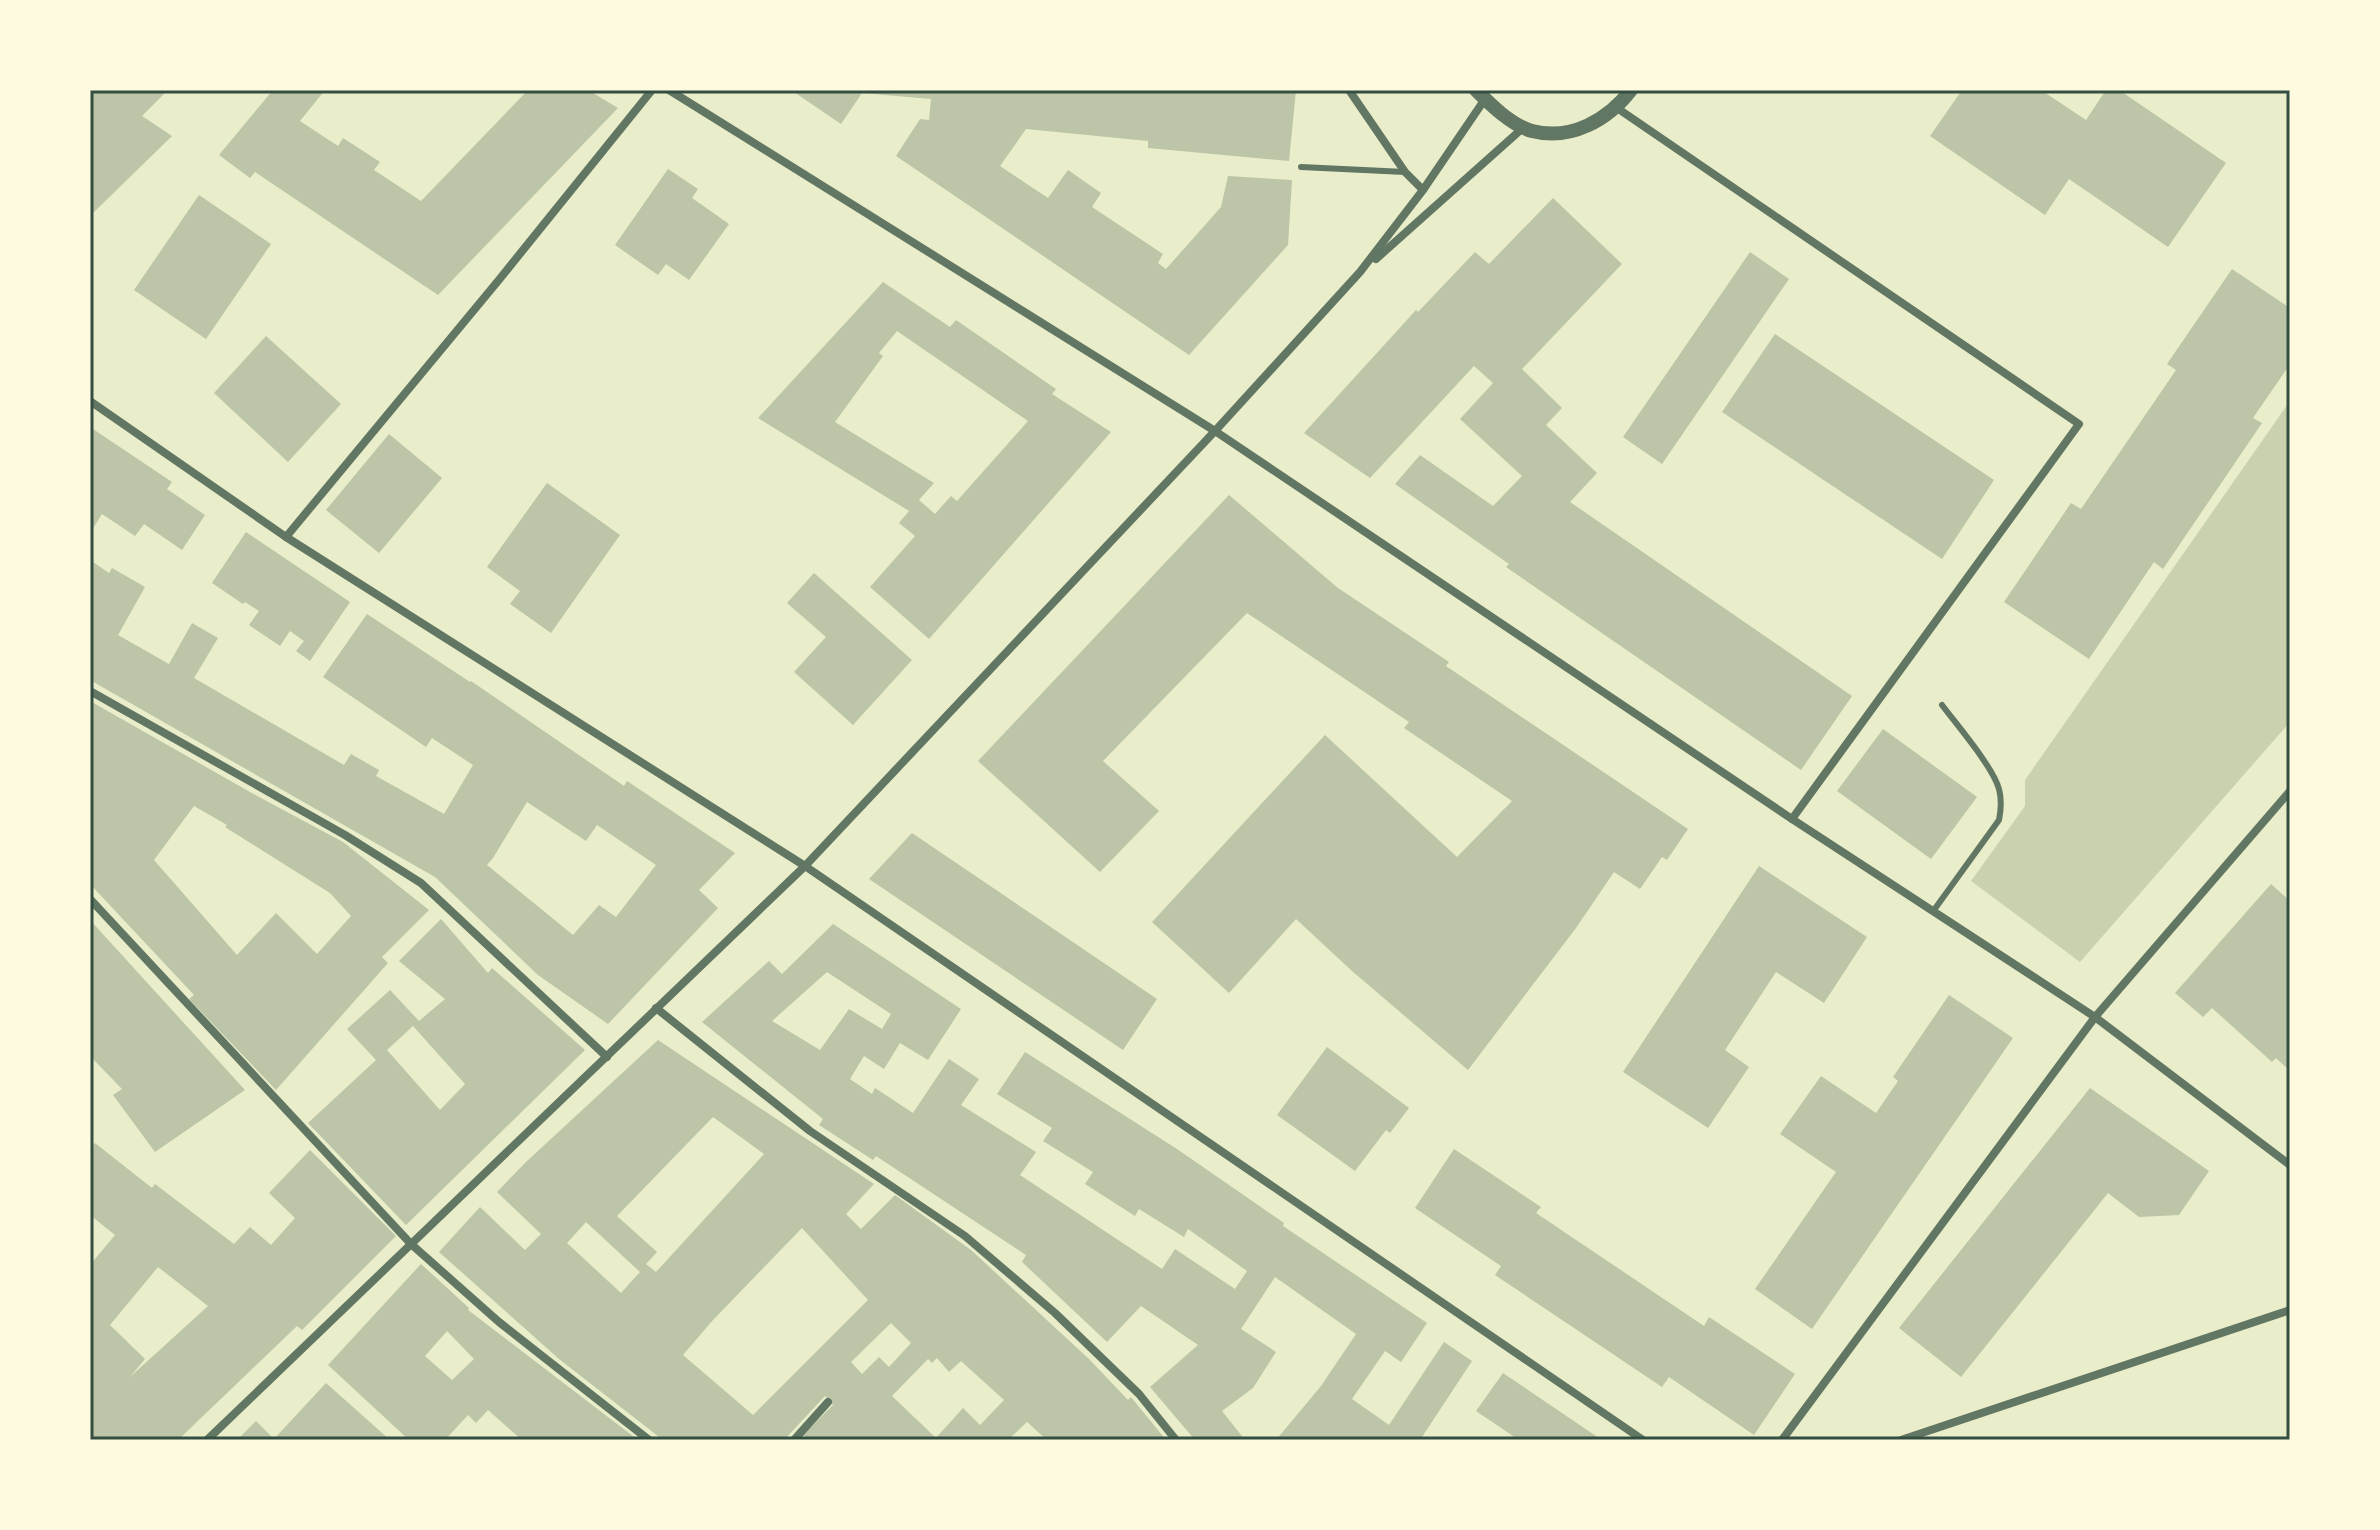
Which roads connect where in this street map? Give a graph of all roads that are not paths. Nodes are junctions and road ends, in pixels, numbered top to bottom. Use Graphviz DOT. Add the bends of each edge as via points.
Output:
graph roads {
  1 [pos="652,90"];
  2 [pos="669,90"];
  3 [pos="1349,90"];
  4 [pos="1631,90"];
  5 [pos="1480,94"];
  6 [pos="1617,108"];
  7 [pos="1524,127"];
  8 [pos="1301,167"];
  9 [pos="1405,172"];
  10 [pos="1423,190"];
  11 [pos="1360,272"];
  12 [pos="90,401"];
  13 [pos="1215,431"];
  14 [pos="286,537"];
  15 [pos="90,691"];
  16 [pos="1942,705"];
  17 [pos="2290,791"];
  18 [pos="1792,819"];
  19 [pos="805,866"];
  20 [pos="90,899"];
  21 [pos="1934,910"];
  22 [pos="656,1008"];
  23 [pos="2095,1017"];
  24 [pos="607,1057"];
  25 [pos="2290,1165"];
  26 [pos="411,1244"];
  27 [pos="2290,1310"];
  28 [pos="828,1402"];
  29 [pos="207,1440"];
  30 [pos="649,1440"];
  31 [pos="794,1440"];
  32 [pos="1176,1440"];
  33 [pos="1643,1440"];
  34 [pos="1782,1440"];
  35 [pos="1901,1440"];
  1 -- 14 [label="street"];
  2 -- 13 [label="street"];
  3 -- 9 [label="street"];
  4 -- 6 [label="street"];
  5 -- 7 [label="street"];
  5 -- 10 [label="street"];
  6 -- 7 [label="street" via="1591,125 1562,133"];
  6 -- 18 [label="street" via="2079,424"];
  7 -- 11 [label="street"];
  8 -- 9 [label="lane"];
  9 -- 10 [label="street"];
  10 -- 11 [label="street"];
  11 -- 13 [label="street"];
  12 -- 14 [label="street"];
  13 -- 18 [label="street"];
  13 -- 19 [label="street"];
  14 -- 19 [label="street"];
  15 -- 24 [label="street" via="421,883"];
  16 -- 21 [label="lane" via="1993,776 2002,805 1999,820"];
  17 -- 23 [label="street"];
  18 -- 21 [label="street"];
  19 -- 22 [label="street"];
  19 -- 33 [label="street"];
  20 -- 26 [label="street"];
  21 -- 23 [label="street"];
  22 -- 24 [label="street"];
  22 -- 32 [label="street" via="810,1131 965,1236 1139,1394"];
  23 -- 25 [label="street"];
  23 -- 34 [label="street"];
  24 -- 26 [label="street"];
  26 -- 29 [label="street"];
  26 -- 30 [label="street" via="499,1322"];
  27 -- 35 [label="street"];
  28 -- 31 [label="street"];
}
